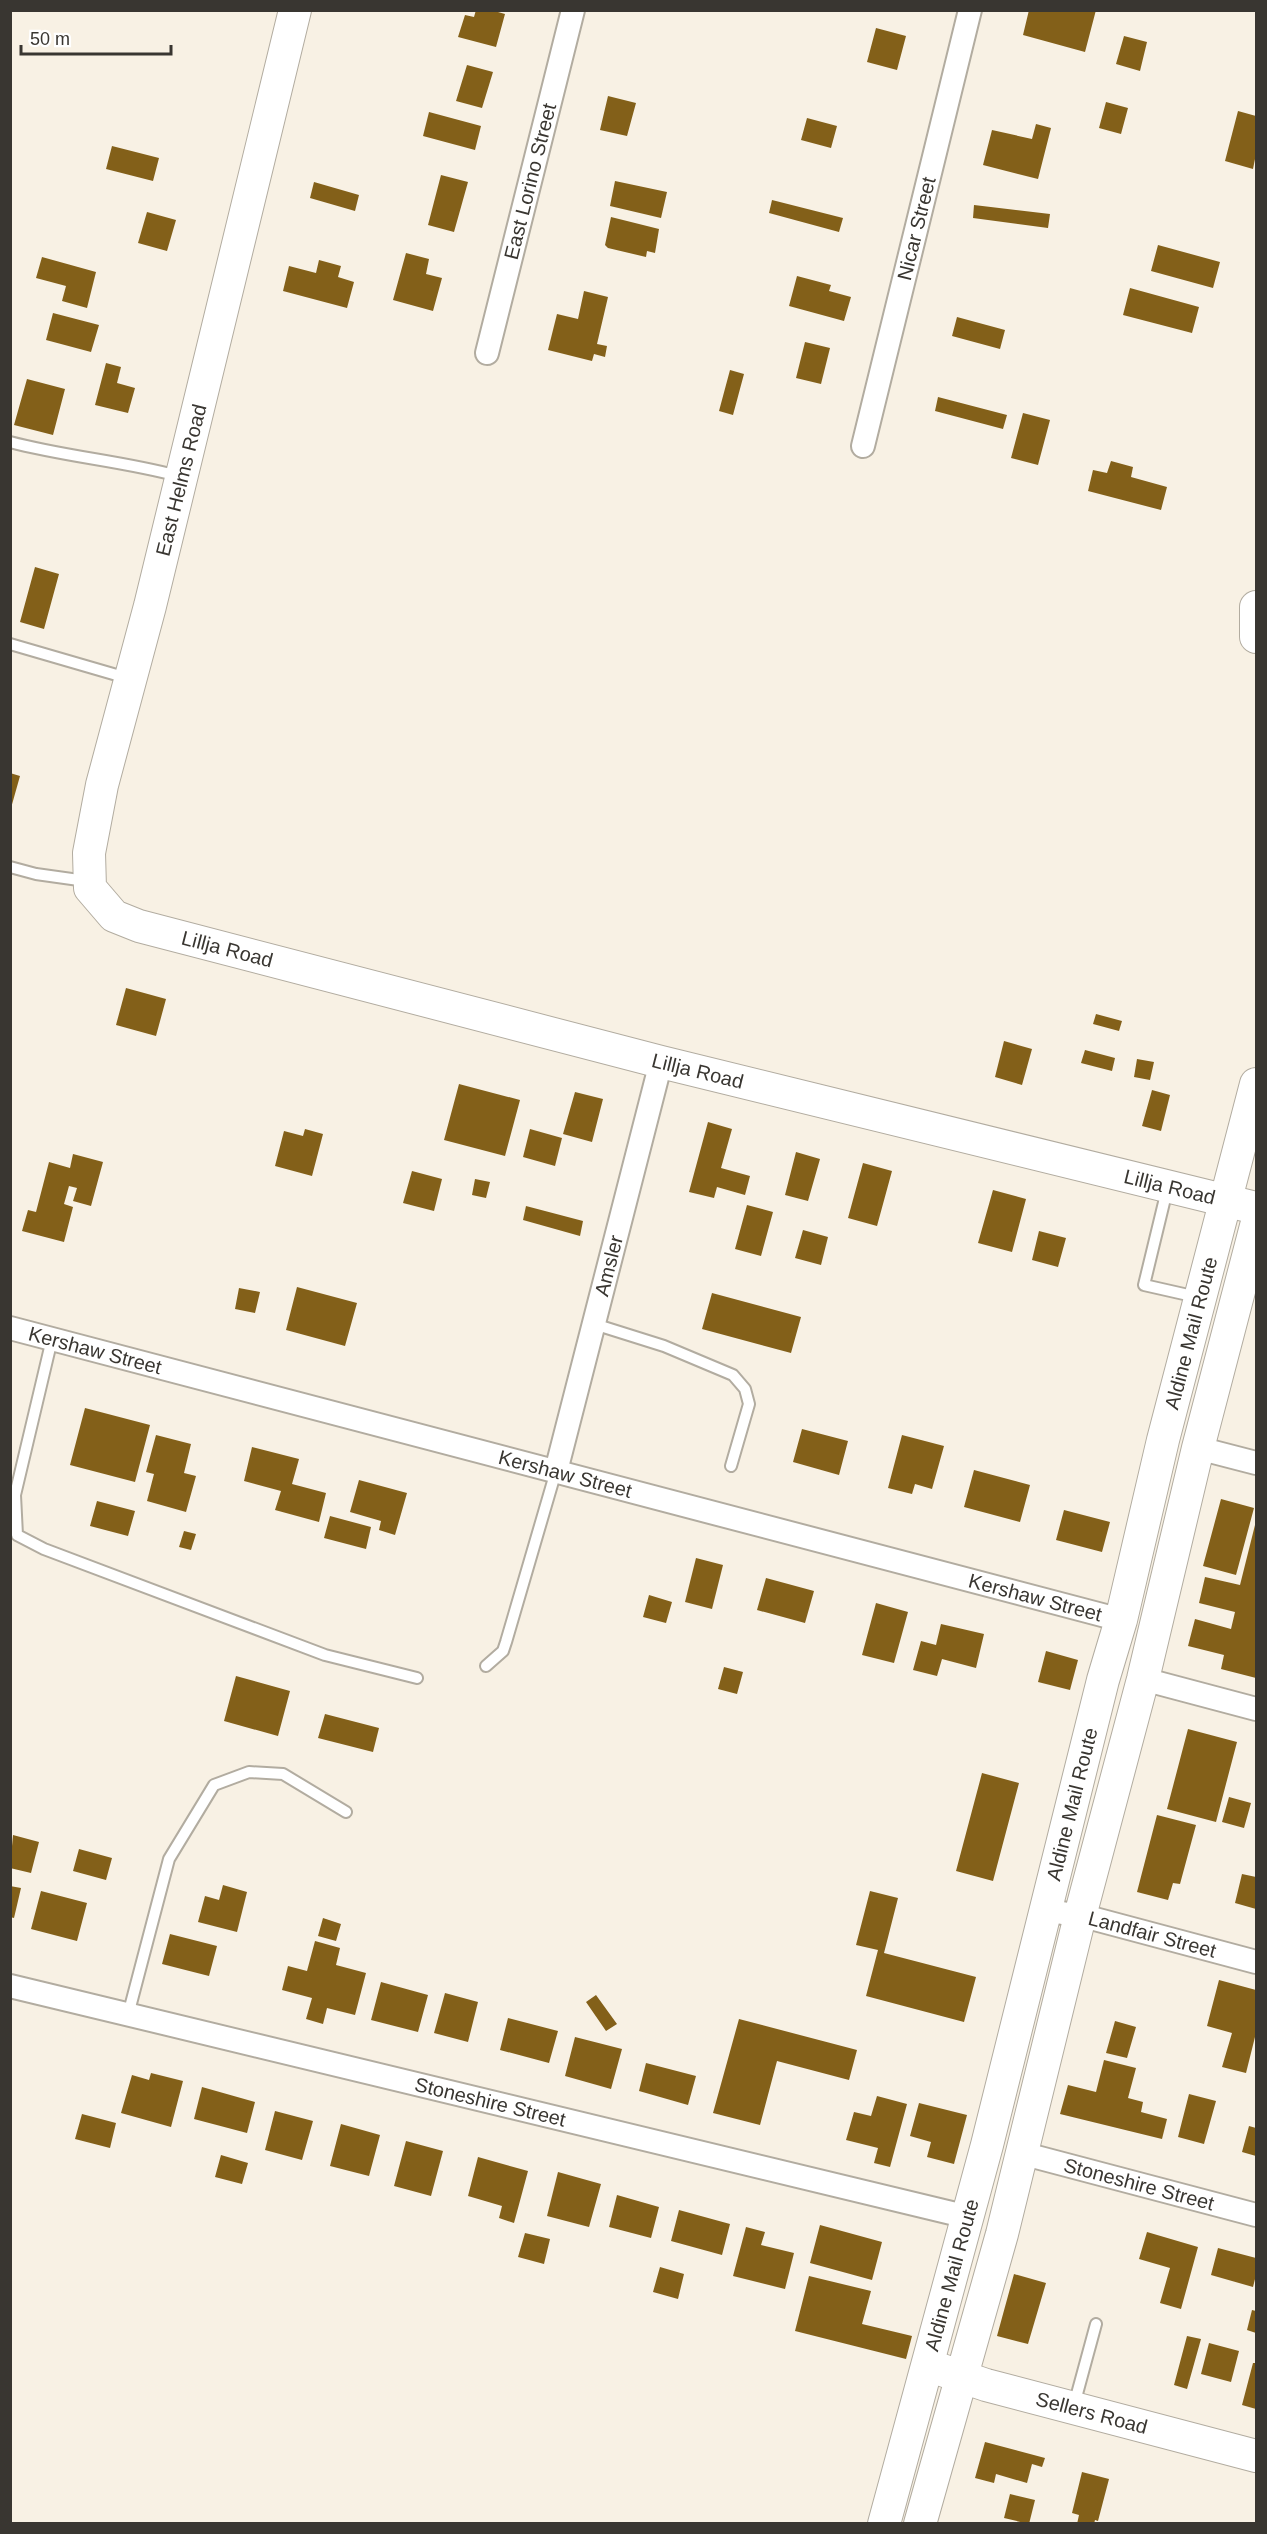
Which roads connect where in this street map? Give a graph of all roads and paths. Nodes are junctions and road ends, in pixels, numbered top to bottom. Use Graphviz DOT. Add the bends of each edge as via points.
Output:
graph roads {
  1 [pos="295,10"];
  2 [pos="573,10"];
  3 [pos="970,10"];
  4 [pos="487,353"];
  5 [pos="10,442"];
  6 [pos="863,446"];
  7 [pos="181,477"];
  8 [pos="1257,608"];
  9 [pos="1257,637"];
  10 [pos="10,644"];
  11 [pos="130,679"];
  12 [pos="10,867"];
  13 [pos="89,882"];
  14 [pos="661,1062"];
  15 [pos="1257,1084"];
  16 [pos="1168,1187"];
  17 [pos="1226,1201"];
  18 [pos="1257,1208"];
  19 [pos="1257,1226"];
  20 [pos="1201,1298"];
  21 [pos="594,1324"];
  22 [pos="10,1328"];
  23 [pos="52,1339"];
  24 [pos="1198,1448"];
  25 [pos="1257,1463"];
  26 [pos="731,1466"];
  27 [pos="556,1471"];
  28 [pos="1121,1620"];
  29 [pos="486,1666"];
  30 [pos="417,1678"];
  31 [pos="1143,1679"];
  32 [pos="1257,1709"];
  33 [pos="346,1812"];
  34 [pos="1045,1910"];
  35 [pos="1080,1916"];
  36 [pos="1257,1962"];
  37 [pos="10,1986"];
  38 [pos="128,2016"];
  39 [pos="1021,2153"];
  40 [pos="1257,2215"];
  41 [pos="968,2217"];
  42 [pos="1096,2324"];
  43 [pos="927,2365"];
  44 [pos="960,2376"];
  45 [pos="1073,2408"];
  46 [pos="1257,2456"];
  47 [pos="884,2523"];
  48 [pos="920,2523"];
  1 -- 7 [label="main road, East Helms Road"];
  2 -- 4 [label="street, East Lorino Street"];
  3 -- 6 [label="street, Nicar Street"];
  5 -- 7 [label="lane"];
  7 -- 11 [label="main road, East Helms Road"];
  8 -- 9 [label="main road"];
  10 -- 11 [label="lane"];
  11 -- 13 [label="main road, East Helms Road" via="102,785 89,853"];
  12 -- 13 [label="lane"];
  13 -- 14 [label="main road, Lillja Road" via="114,916 139,926"];
  14 -- 16 [label="main road, Lillja Road"];
  14 -- 21 [label="street, Amsler"];
  15 -- 17 [label="main road, Aldine Mail Route"];
  16 -- 17 [label="main road, Lillja Road"];
  16 -- 20 [label="lane" via="1144,1285"];
  17 -- 18 [label="main road, Lillja Road"];
  17 -- 20 [label="main road, Aldine Mail Route"];
  19 -- 24 [label="main road, Aldine Mail Route"];
  20 -- 28 [label="main road, Aldine Mail Route"];
  21 -- 26 [label="lane" via="664,1346 733,1375 745,1389 749,1404"];
  21 -- 27 [label="street, Amsler"];
  22 -- 23 [label="street, Kershaw Street"];
  23 -- 27 [label="street, Kershaw Street"];
  23 -- 30 [label="lane" via="15,1495 17,1535 325,1655"];
  24 -- 25 [label="street"];
  24 -- 31 [label="main road, Aldine Mail Route"];
  27 -- 28 [label="street, Kershaw Street"];
  27 -- 29 [label="lane" via="503,1651"];
  28 -- 34 [label="main road, Aldine Mail Route"];
  31 -- 32 [label="street"];
  31 -- 35 [label="main road, Aldine Mail Route"];
  33 -- 38 [label="lane" via="283,1774 249,1772 214,1785 169,1859"];
  34 -- 35 [label="street, Landfair Street"];
  34 -- 41 [label="main road, Aldine Mail Route"];
  35 -- 36 [label="street, Landfair Street"];
  35 -- 39 [label="main road, Aldine Mail Route"];
  37 -- 38 [label="street, Stoneshire Street"];
  38 -- 41 [label="street, Stoneshire Street"];
  39 -- 40 [label="street, Stoneshire Street"];
  39 -- 44 [label="main road, Aldine Mail Route" via="1002,2234"];
  41 -- 43 [label="main road, Aldine Mail Route"];
  42 -- 45 [label="lane"];
  43 -- 44 [label="main road, Sellers Road"];
  43 -- 47 [label="main road, Aldine Mail Route"];
  44 -- 45 [label="main road, Sellers Road"];
  44 -- 48 [label="main road, Aldine Mail Route"];
  45 -- 46 [label="main road, Sellers Road"];
}
